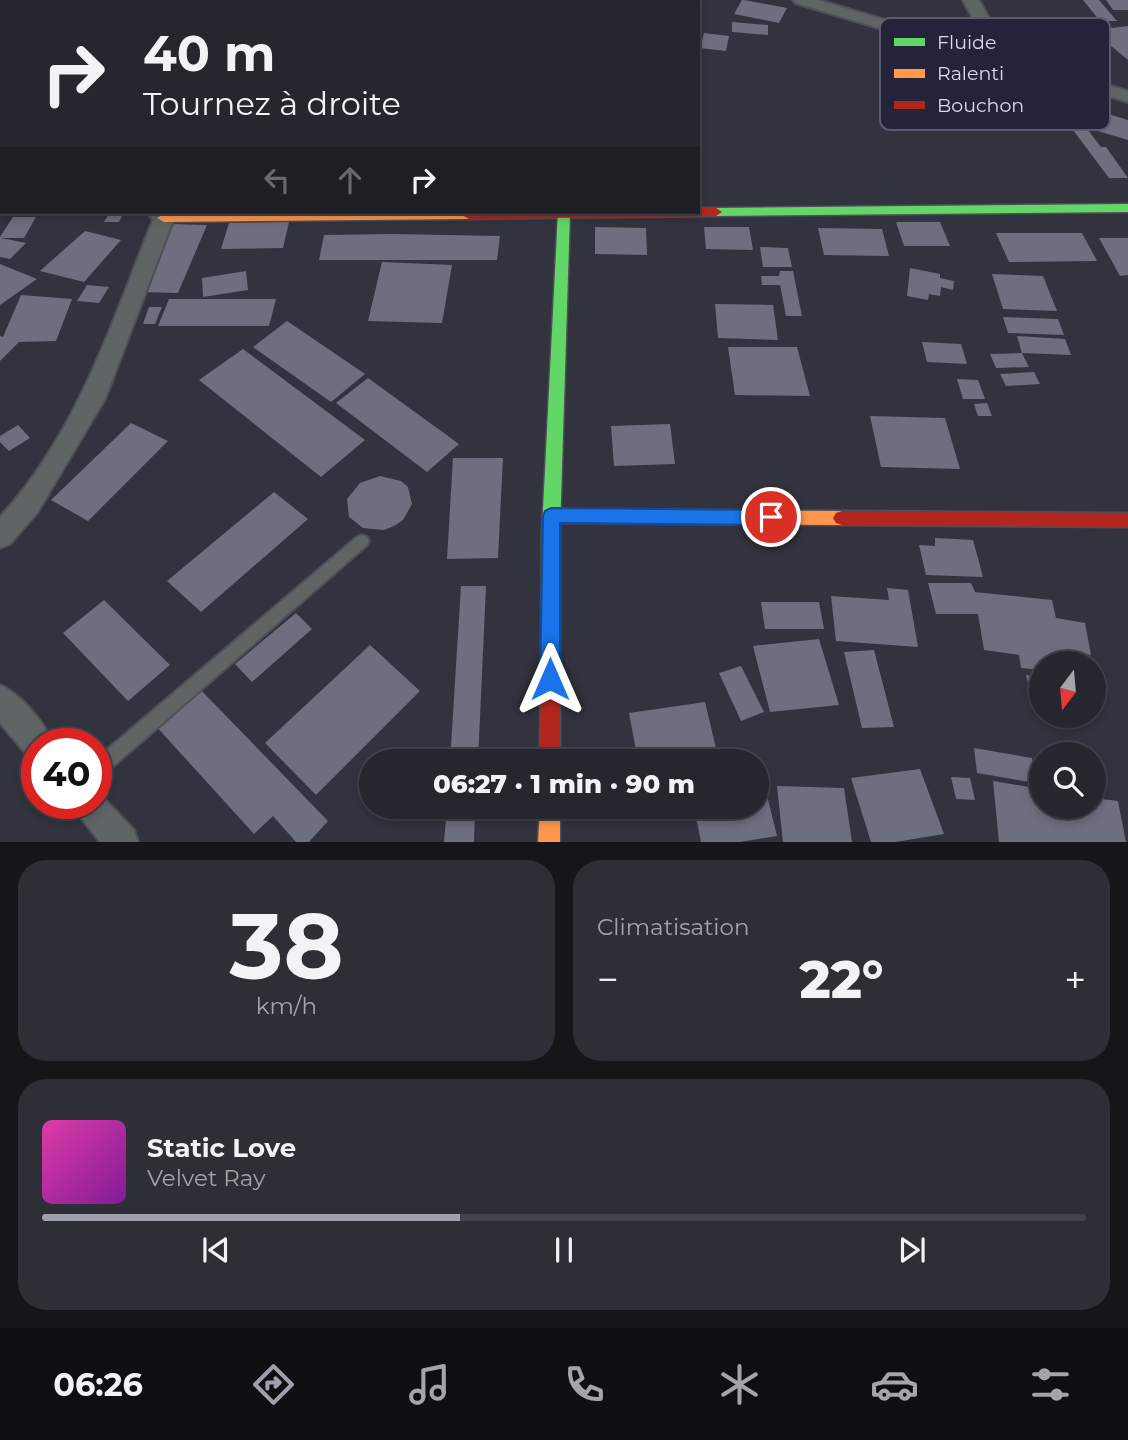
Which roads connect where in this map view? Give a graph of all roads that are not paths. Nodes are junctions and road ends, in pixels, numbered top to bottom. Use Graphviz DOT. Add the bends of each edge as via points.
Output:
graph roads {
  1 [pos="801,0"];
  2 [pos="971,0"];
  3 [pos="981,18"];
  4 [pos="880,23"];
  5 [pos="1110,91"];
  6 [pos="1128,97"];
  7 [pos="1128,208"];
  8 [pos="700,212"];
  9 [pos="362,214"];
  10 [pos="564,214"];
  11 [pos="160,215"];
  12 [pos="551,516"];
  13 [pos="1128,520"];
  14 [pos="0,536"];
  15 [pos="362,541"];
  16 [pos="0,700"];
  17 [pos="24,728"];
  18 [pos="550,749"];
  19 [pos="112,756"];
  20 [pos="103,819"];
  21 [pos="550,819"];
  22 [pos="122,842"];
  23 [pos="549,842"];
  1 -- 4 [label="street"];
  2 -- 3 [label="street"];
  5 -- 6 [label="street"];
  7 -- 8 [label="street"];
  9 -- 11 [label="street"];
  10 -- 12 [label="street"];
  11 -- 14 [label="street" via="93,399 28,505"];
  12 -- 13 [label="street"];
  12 -- 18 [label="street"];
  15 -- 19 [label="lane"];
  16 -- 17 [label="street"];
  20 -- 22 [label="street"];
  21 -- 23 [label="street"];
}
